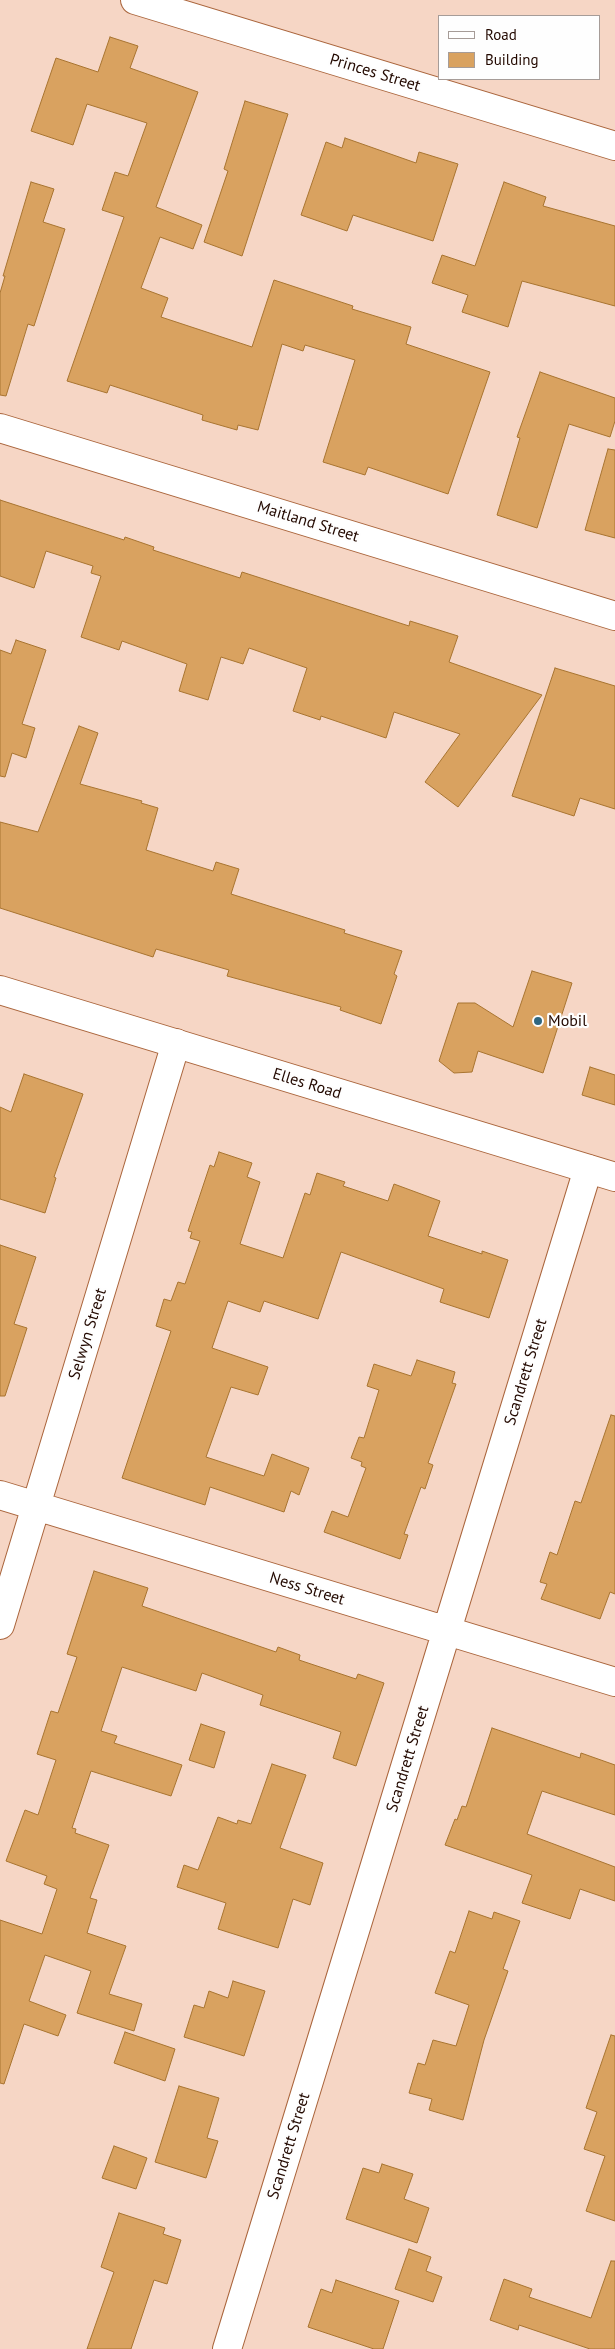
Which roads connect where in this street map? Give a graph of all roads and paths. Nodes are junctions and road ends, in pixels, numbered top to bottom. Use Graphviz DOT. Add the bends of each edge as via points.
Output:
graph roads {
  1 [pos="135,0"];
  2 [pos="615,146"];
  3 [pos="0,428"];
  4 [pos="615,616"];
  5 [pos="0,990"];
  6 [pos="176,1044"];
  7 [pos="588,1169"];
  8 [pos="615,1177"];
  9 [pos="0,1495"];
  10 [pos="36,1507"];
  11 [pos="0,1625"];
  12 [pos="447,1631"];
  13 [pos="615,1682"];
  14 [pos="228,2349"];
  1 -- 2 [label="street, Princes Street"];
  3 -- 4 [label="street, Maitland Street"];
  5 -- 6 [label="street, Elles Road"];
  6 -- 7 [label="street, Elles Road"];
  6 -- 10 [label="street, Selwyn Street"];
  7 -- 8 [label="street, Elles Road"];
  7 -- 12 [label="street, Scandrett Street"];
  9 -- 10 [label="street, Ness Street"];
  10 -- 11 [label="street, Selwyn Street"];
  10 -- 12 [label="street, Ness Street"];
  12 -- 13 [label="street, Ness Street"];
  12 -- 14 [label="street, Scandrett Street"];
}
